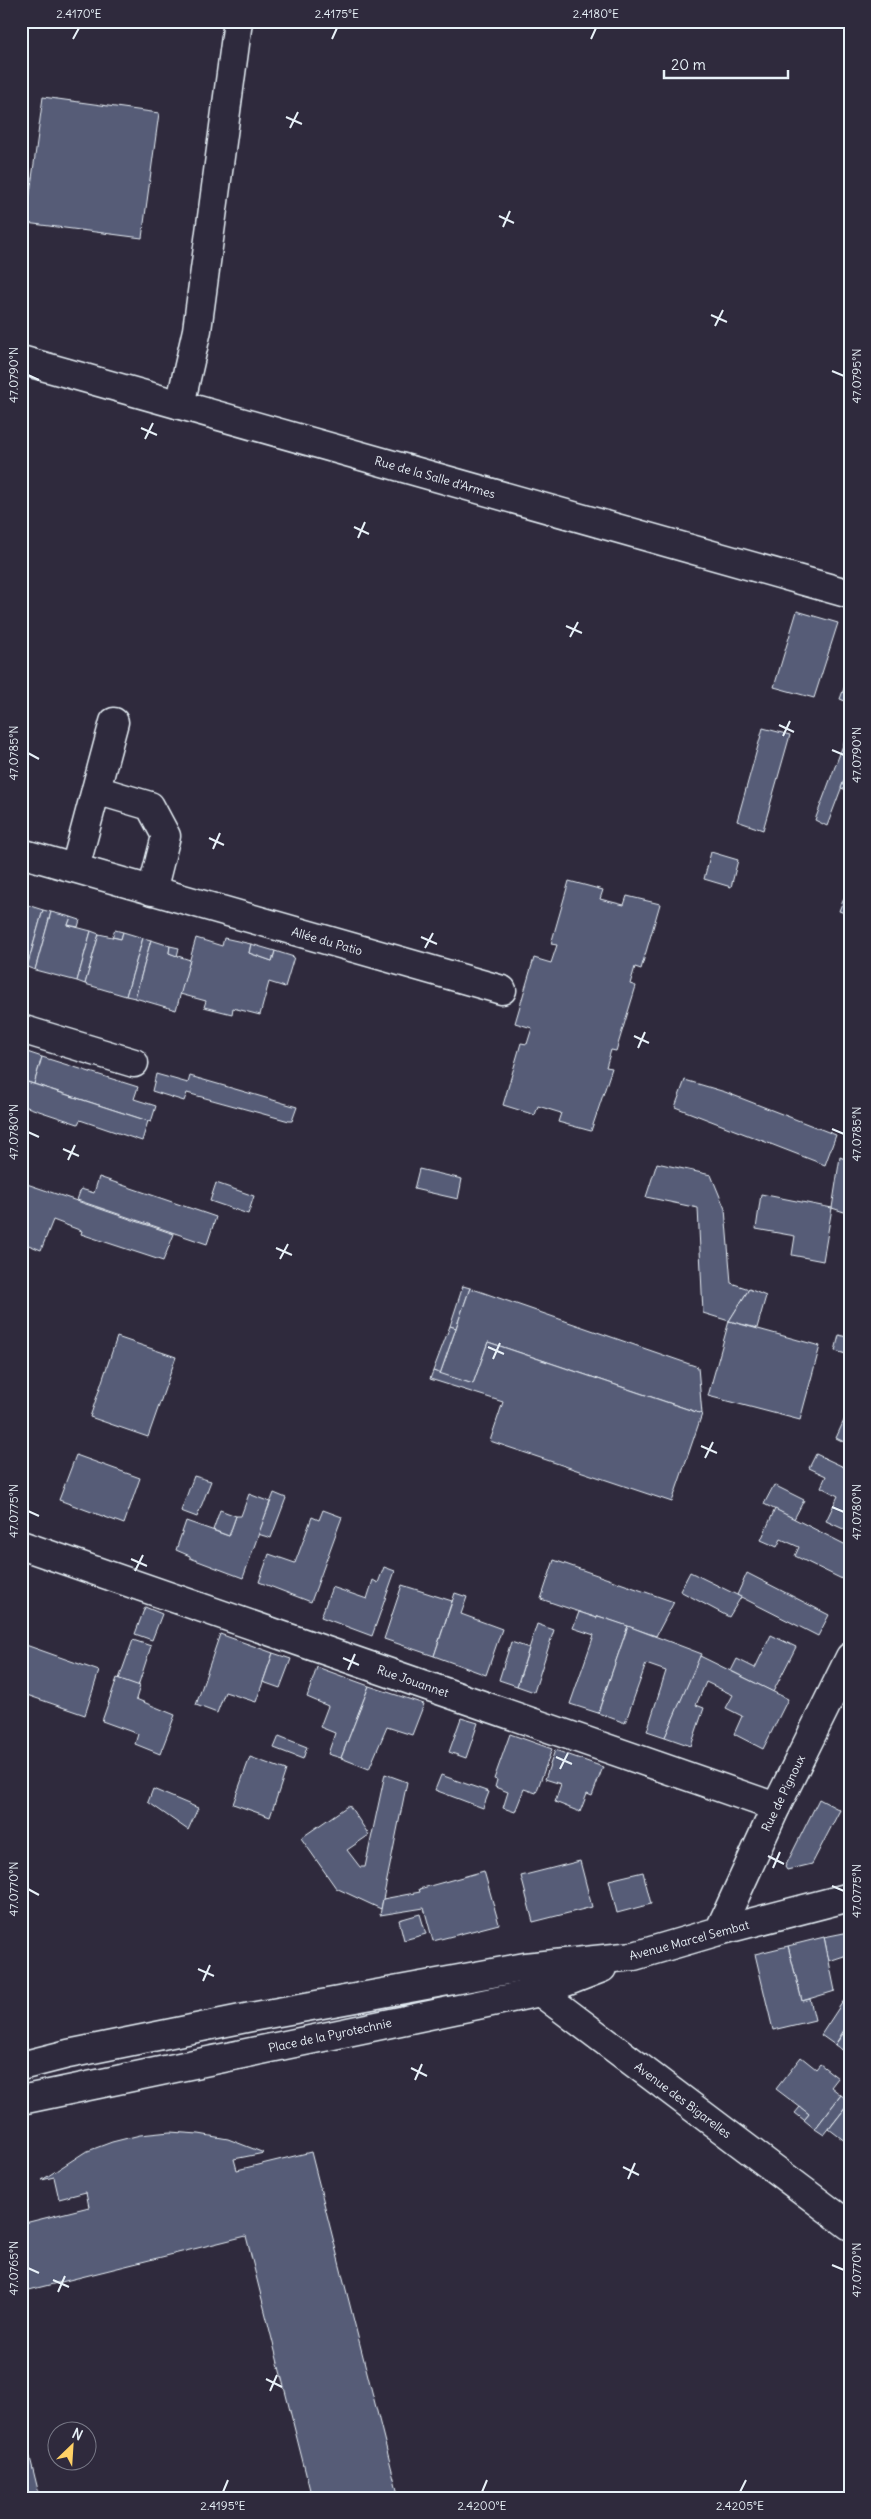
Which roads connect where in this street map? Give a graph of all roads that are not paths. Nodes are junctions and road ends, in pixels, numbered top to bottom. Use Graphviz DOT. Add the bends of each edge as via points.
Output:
graph roads {
  1 [pos="238,21"];
  2 [pos="21,360"];
  3 [pos="180,405"];
  4 [pos="850,594"];
  5 [pos="114,722"];
  6 [pos="96,790"];
  7 [pos="21,853"];
  8 [pos="74,868"];
  9 [pos="152,891"];
  10 [pos="502,990"];
  11 [pos="21,1029"];
  12 [pos="134,1063"];
  13 [pos="21,1545"];
  14 [pos="850,1657"];
  15 [pos="776,1807"];
  16 [pos="850,1898"];
  17 [pos="718,1931"];
  18 [pos="634,1956"];
  19 [pos="525,1967"];
  20 [pos="540,1992"];
  21 [pos="21,2066"];
  22 [pos="21,2100"];
  23 [pos="850,2226"];
  1 -- 3 [label="street" via="198,330"];
  2 -- 3 [label="street, Rue de la Salle d'Armes"];
  3 -- 4 [label="street, Rue de la Salle d'Armes"];
  5 -- 6 [label="street"];
  6 -- 8 [label="street"];
  6 -- 9 [label="street" via="150,806 166,836"];
  7 -- 8 [label="street, Allée du Patio"];
  8 -- 9 [label="street, Allée du Patio"];
  9 -- 10 [label="street, Allée du Patio"];
  11 -- 12 [label="street"];
  13 -- 15 [label="street, Rue Jouannet"];
  14 -- 15 [label="street, Rue de Pignoux"];
  15 -- 17 [label="street, Rue de Pignoux"];
  16 -- 17 [label="street, Avenue Marcel Sembat"];
  17 -- 18 [label="street, Avenue Marcel Sembat"];
  18 -- 19 [label="street, Avenue Marcel Sembat"];
  18 -- 20 [label="street, Place de la Pyrotechnie"];
  19 -- 20 [label="street, Avenue des Bigarelles"];
  19 -- 21 [label="street" via="241,2019"];
  20 -- 22 [label="street, Place de la Pyrotechnie"];
  20 -- 23 [label="street, Avenue des Bigarelles"];
}
